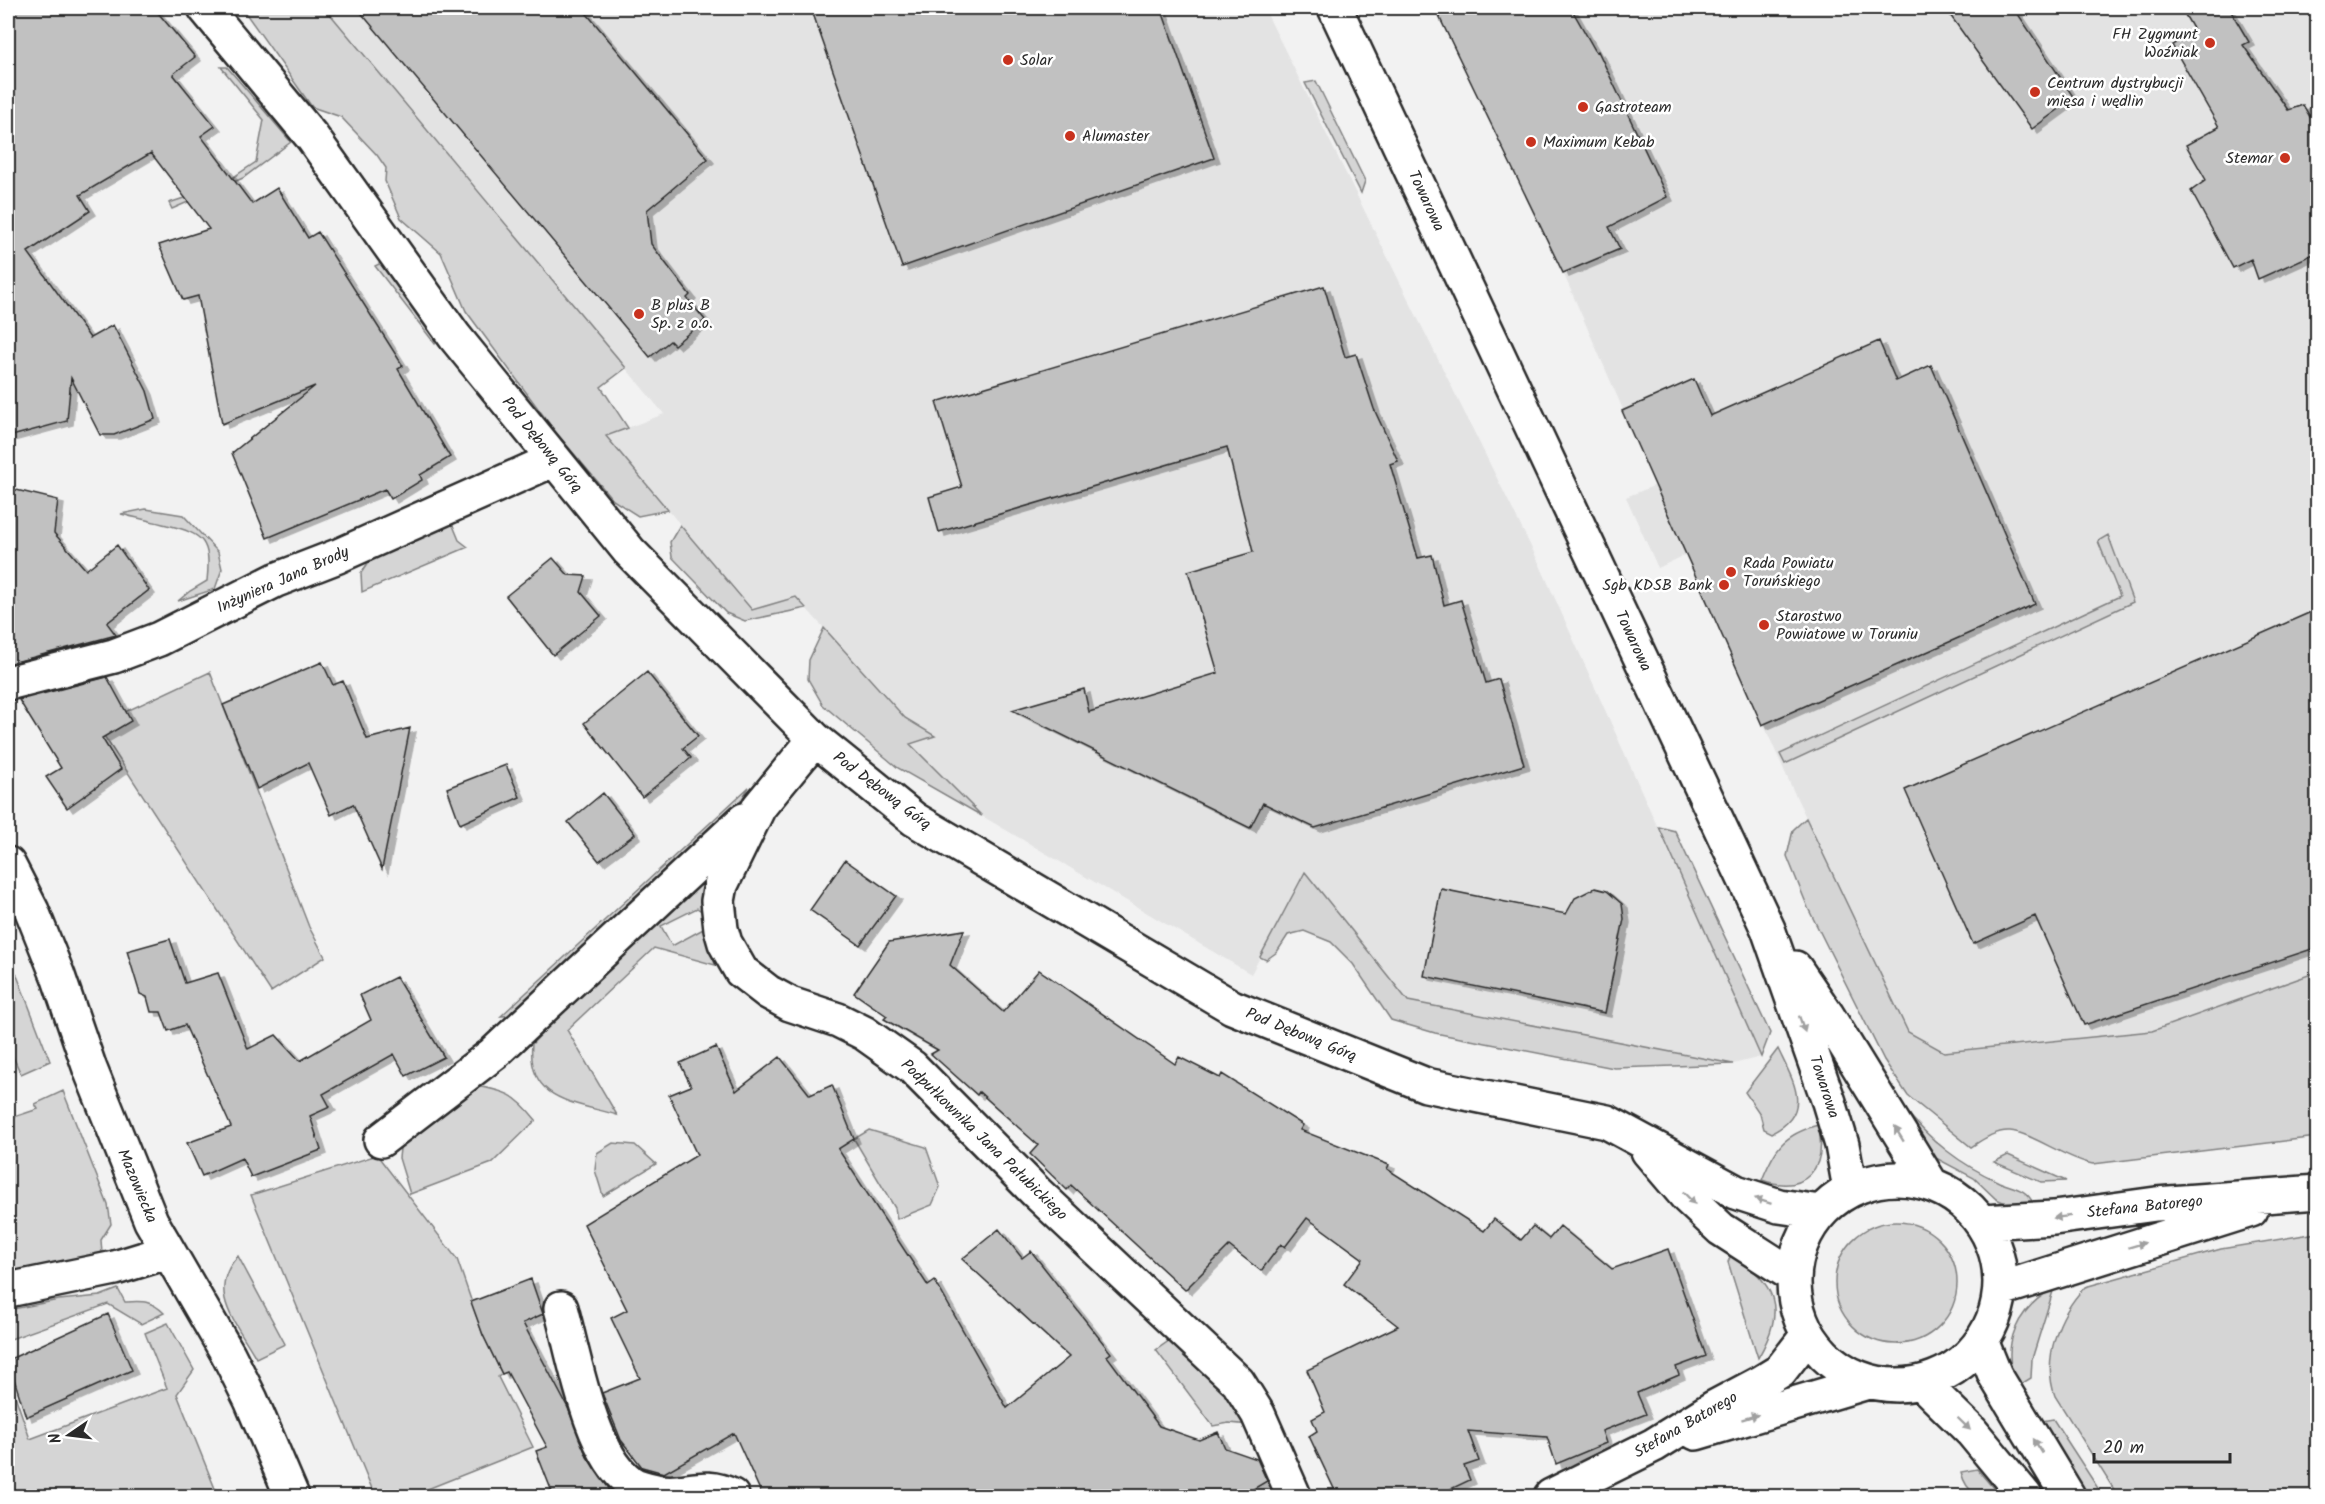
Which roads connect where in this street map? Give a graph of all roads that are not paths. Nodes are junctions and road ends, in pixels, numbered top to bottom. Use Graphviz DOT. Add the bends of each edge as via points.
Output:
graph roads {
  1 [pos="205,8"];
  2 [pos="1335,8"];
  3 [pos="553,460"];
  4 [pos="8,683"];
  5 [pos="815,739"];
  6 [pos="759,807"];
  7 [pos="8,864"];
  8 [pos="1768,929"];
  9 [pos="1638,1138"];
  10 [pos="381,1140"];
  11 [pos="1930,1184"];
  12 [pos="1850,1189"];
  13 [pos="2313,1192"];
  14 [pos="1820,1212"];
  15 [pos="1982,1222"];
  16 [pos="167,1252"];
  17 [pos="1794,1276"];
  18 [pos="2001,1289"];
  19 [pos="8,1290"];
  20 [pos="561,1308"];
  21 [pos="1808,1335"];
  22 [pos="1982,1343"];
  23 [pos="1868,1382"];
  24 [pos="1922,1383"];
  25 [pos="1653,1445"];
  26 [pos="292,1497"];
  27 [pos="732,1497"];
  28 [pos="1294,1497"];
  29 [pos="1551,1497"];
  30 [pos="2025,1497"];
  31 [pos="2068,1497"];
  1 -- 3 [label="street, Pod Dębową Górą" via="312,138 455,337"];
  2 -- 8 [label="street, Towarowa"];
  3 -- 4 [label="street, Inżyniera Jana Brody" via="276,580 159,639 114,656"];
  3 -- 5 [label="street, Pod Dębową Górą" via="629,551"];
  5 -- 6 [label="street, Podpułkownika Jana Pałubickiego"];
  5 -- 9 [label="street, Pod Dębową Górą" via="914,819 1232,1007 1426,1085 1606,1122"];
  6 -- 10 [label="street, Podpułkownika Jana Pałubickiego" via="493,1054"];
  6 -- 28 [label="street, Podpułkownika Jana Pałubickiego" via="721,885 718,901 725,943 741,971 790,1004 864,1033 912,1067 1036,1192 1238,1382 1258,1414"];
  7 -- 16 [label="street, Mazowiecka" via="32,911 134,1181"];
  11 -- 8 [label="street, one-way" via="1827,1015"];
  8 -- 12 [label="street, Towarowa, one-way" via="1829,1102"];
  14 -- 9 [label="street, Pod Dębową Górą, one-way" via="1779,1206 1736,1192"];
  9 -- 17 [label="street, one-way" via="1688,1198 1721,1229"];
  11 -- 12 [label="street" via="1887,1179"];
  11 -- 15 [label="street" via="1954,1195"];
  12 -- 14 [label="street"];
  13 -- 15 [label="street, Stefana Batorego, one-way"];
  18 -- 13 [label="street, Stefana Batorego, one-way"];
  14 -- 17 [label="street" via="1802,1242"];
  15 -- 18 [label="street" via="1998,1257"];
  16 -- 19 [label="street" via="115,1268"];
  16 -- 26 [label="street, Mazowiecka" via="237,1372"];
  17 -- 21 [label="street" via="1797,1308"];
  18 -- 22 [label="street" via="1994,1321"];
  20 -- 27 [label="street" via="597,1438 609,1460 631,1483 643,1488 666,1493 701,1487"];
  21 -- 23 [label="street" via="1826,1357"];
  21 -- 25 [label="street, Stefana Batorego" via="1780,1371"];
  22 -- 24 [label="street" via="1959,1366"];
  31 -- 22 [label="street, one-way" via="1995,1375"];
  23 -- 24 [label="street" via="1902,1386"];
  25 -- 23 [label="street, one-way"];
  24 -- 30 [label="street, one-way" via="1972,1432"];
  25 -- 29 [label="street, Stefana Batorego"];
}
